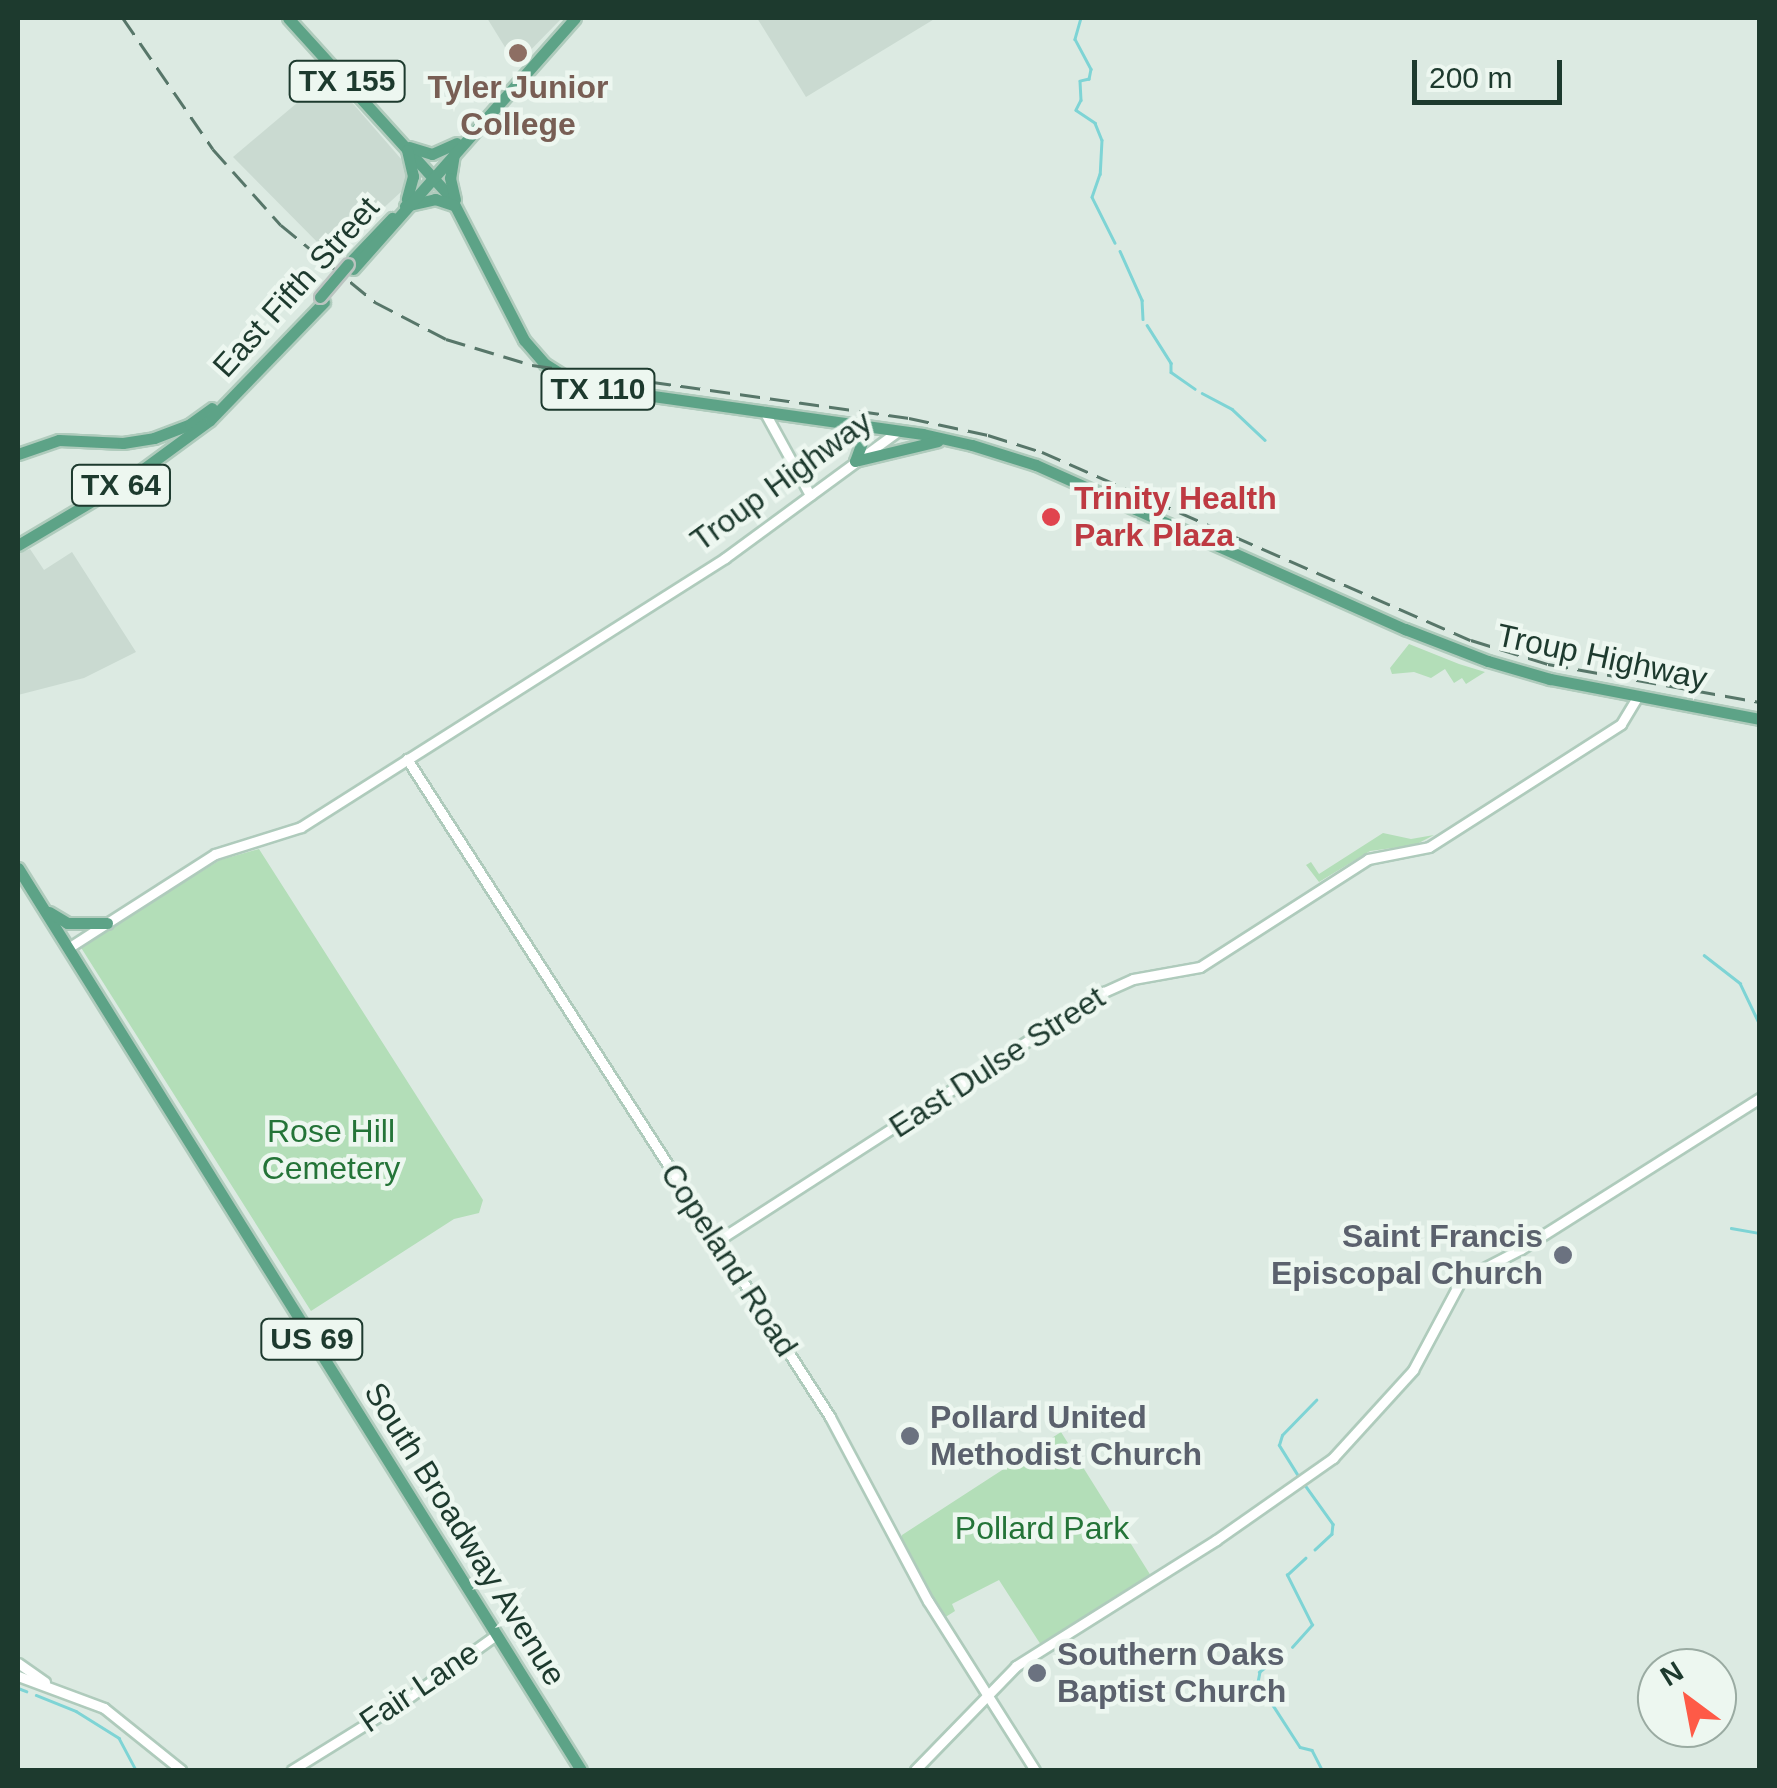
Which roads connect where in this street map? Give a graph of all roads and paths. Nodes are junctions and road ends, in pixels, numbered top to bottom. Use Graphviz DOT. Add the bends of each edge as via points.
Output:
graph roads {
  1 [pos="288,18"];
  2 [pos="576,18"];
  3 [pos="459,145"];
  4 [pos="406,146"];
  5 [pos="432,176"];
  6 [pos="457,206"];
  7 [pos="402,209"];
  8 [pos="322,300"];
  9 [pos="764,412"];
  10 [pos="836,422"];
  11 [pos="898,430"];
  12 [pos="948,440"];
  13 [pos="18,454"];
  14 [pos="855,462"];
  15 [pos="810,495"];
  16 [pos="18,545"];
  17 [pos="1638,696"];
  18 [pos="1760,718"];
  19 [pos="407,758"];
  20 [pos="18,868"];
  21 [pos="43,908"];
  22 [pos="107,924"];
  23 [pos="68,948"];
  24 [pos="1760,1098"];
  25 [pos="717,1241"];
  26 [pos="496,1635"];
  27 [pos="18,1664"];
  28 [pos="1012,1670"];
  29 [pos="18,1676"];
  30 [pos="44,1682"];
  31 [pos="978,1682"];
  32 [pos="986,1695"];
  33 [pos="181,1770"];
  34 [pos="292,1770"];
  35 [pos="581,1770"];
  36 [pos="915,1770"];
  37 [pos="1036,1770"];
  1 -- 4 [label="main road, TX 155"];
  2 -- 3 [label="main road, East Fifth Street / TX 64"];
  3 -- 4 [label="main road" via="432,154"];
  3 -- 5 [label="main road, East Fifth Street / TX 64"];
  3 -- 6 [label="main road" via="450,178"];
  4 -- 5 [label="main road, TX 155"];
  4 -- 7 [label="main road" via="414,176"];
  5 -- 6 [label="main road, TX 110"];
  5 -- 7 [label="main road, East Fifth Street / TX 64"];
  6 -- 7 [label="main road" via="435,199"];
  6 -- 9 [label="main road, TX 110" via="524,340 557,373 597,388"];
  7 -- 8 [label="main road, TX 64, bridge" via="380,226"];
  8 -- 13 [label="main road, East Fifth Street / TX 64" via="206,413 170,433 128,442 59,440"];
  8 -- 16 [label="main road, East Fifth Street / TX 64" via="250,384 203,425 131,478"];
  9 -- 10 [label="main road, TX 110"];
  9 -- 15 [label="street"];
  10 -- 11 [label="main road, TX 110"];
  10 -- 14 [label="main road" via="862,442"];
  11 -- 12 [label="main road, Troup Highway / TX 110"];
  11 -- 14 [label="street, Troup Highway"];
  12 -- 14 [label="main road"];
  12 -- 17 [label="main road, Troup Highway" via="1036,465 1454,649 1550,679"];
  14 -- 15 [label="street, Troup Highway"];
  15 -- 19 [label="street, Troup Highway" via="725,558"];
  17 -- 18 [label="main road, Troup Highway"];
  17 -- 25 [label="street, East Dulse Street" via="1621,724 1429,847 1368,858 1200,968 1133,979 1104,992"];
  19 -- 22 [label="street, Troup Highway" via="288,833 215,854"];
  19 -- 25 [label="street, Copeland Road"];
  20 -- 21 [label="main road, South Broadway Avenue / US 69"];
  21 -- 22 [label="main road" via="67,923"];
  21 -- 23 [label="main road, South Broadway Avenue / US 69"];
  22 -- 23 [label="street, Troup Highway"];
  23 -- 26 [label="main road, South Broadway Avenue / US 69"];
  24 -- 28 [label="street" via="1461,1280 1413,1370 1333,1458"];
  25 -- 31 [label="street, Copeland Road" via="826,1412"];
  26 -- 34 [label="street, Fair Lane"];
  26 -- 35 [label="main road, South Broadway Avenue / US 69"];
  27 -- 30 [label="street"];
  28 -- 31 [label="street"];
  28 -- 32 [label="street"];
  29 -- 30 [label="street"];
  30 -- 33 [label="street" via="114,1714"];
  31 -- 32 [label="street, Copeland Road"];
  32 -- 36 [label="street"];
  32 -- 37 [label="street, Copeland Road"];
}
